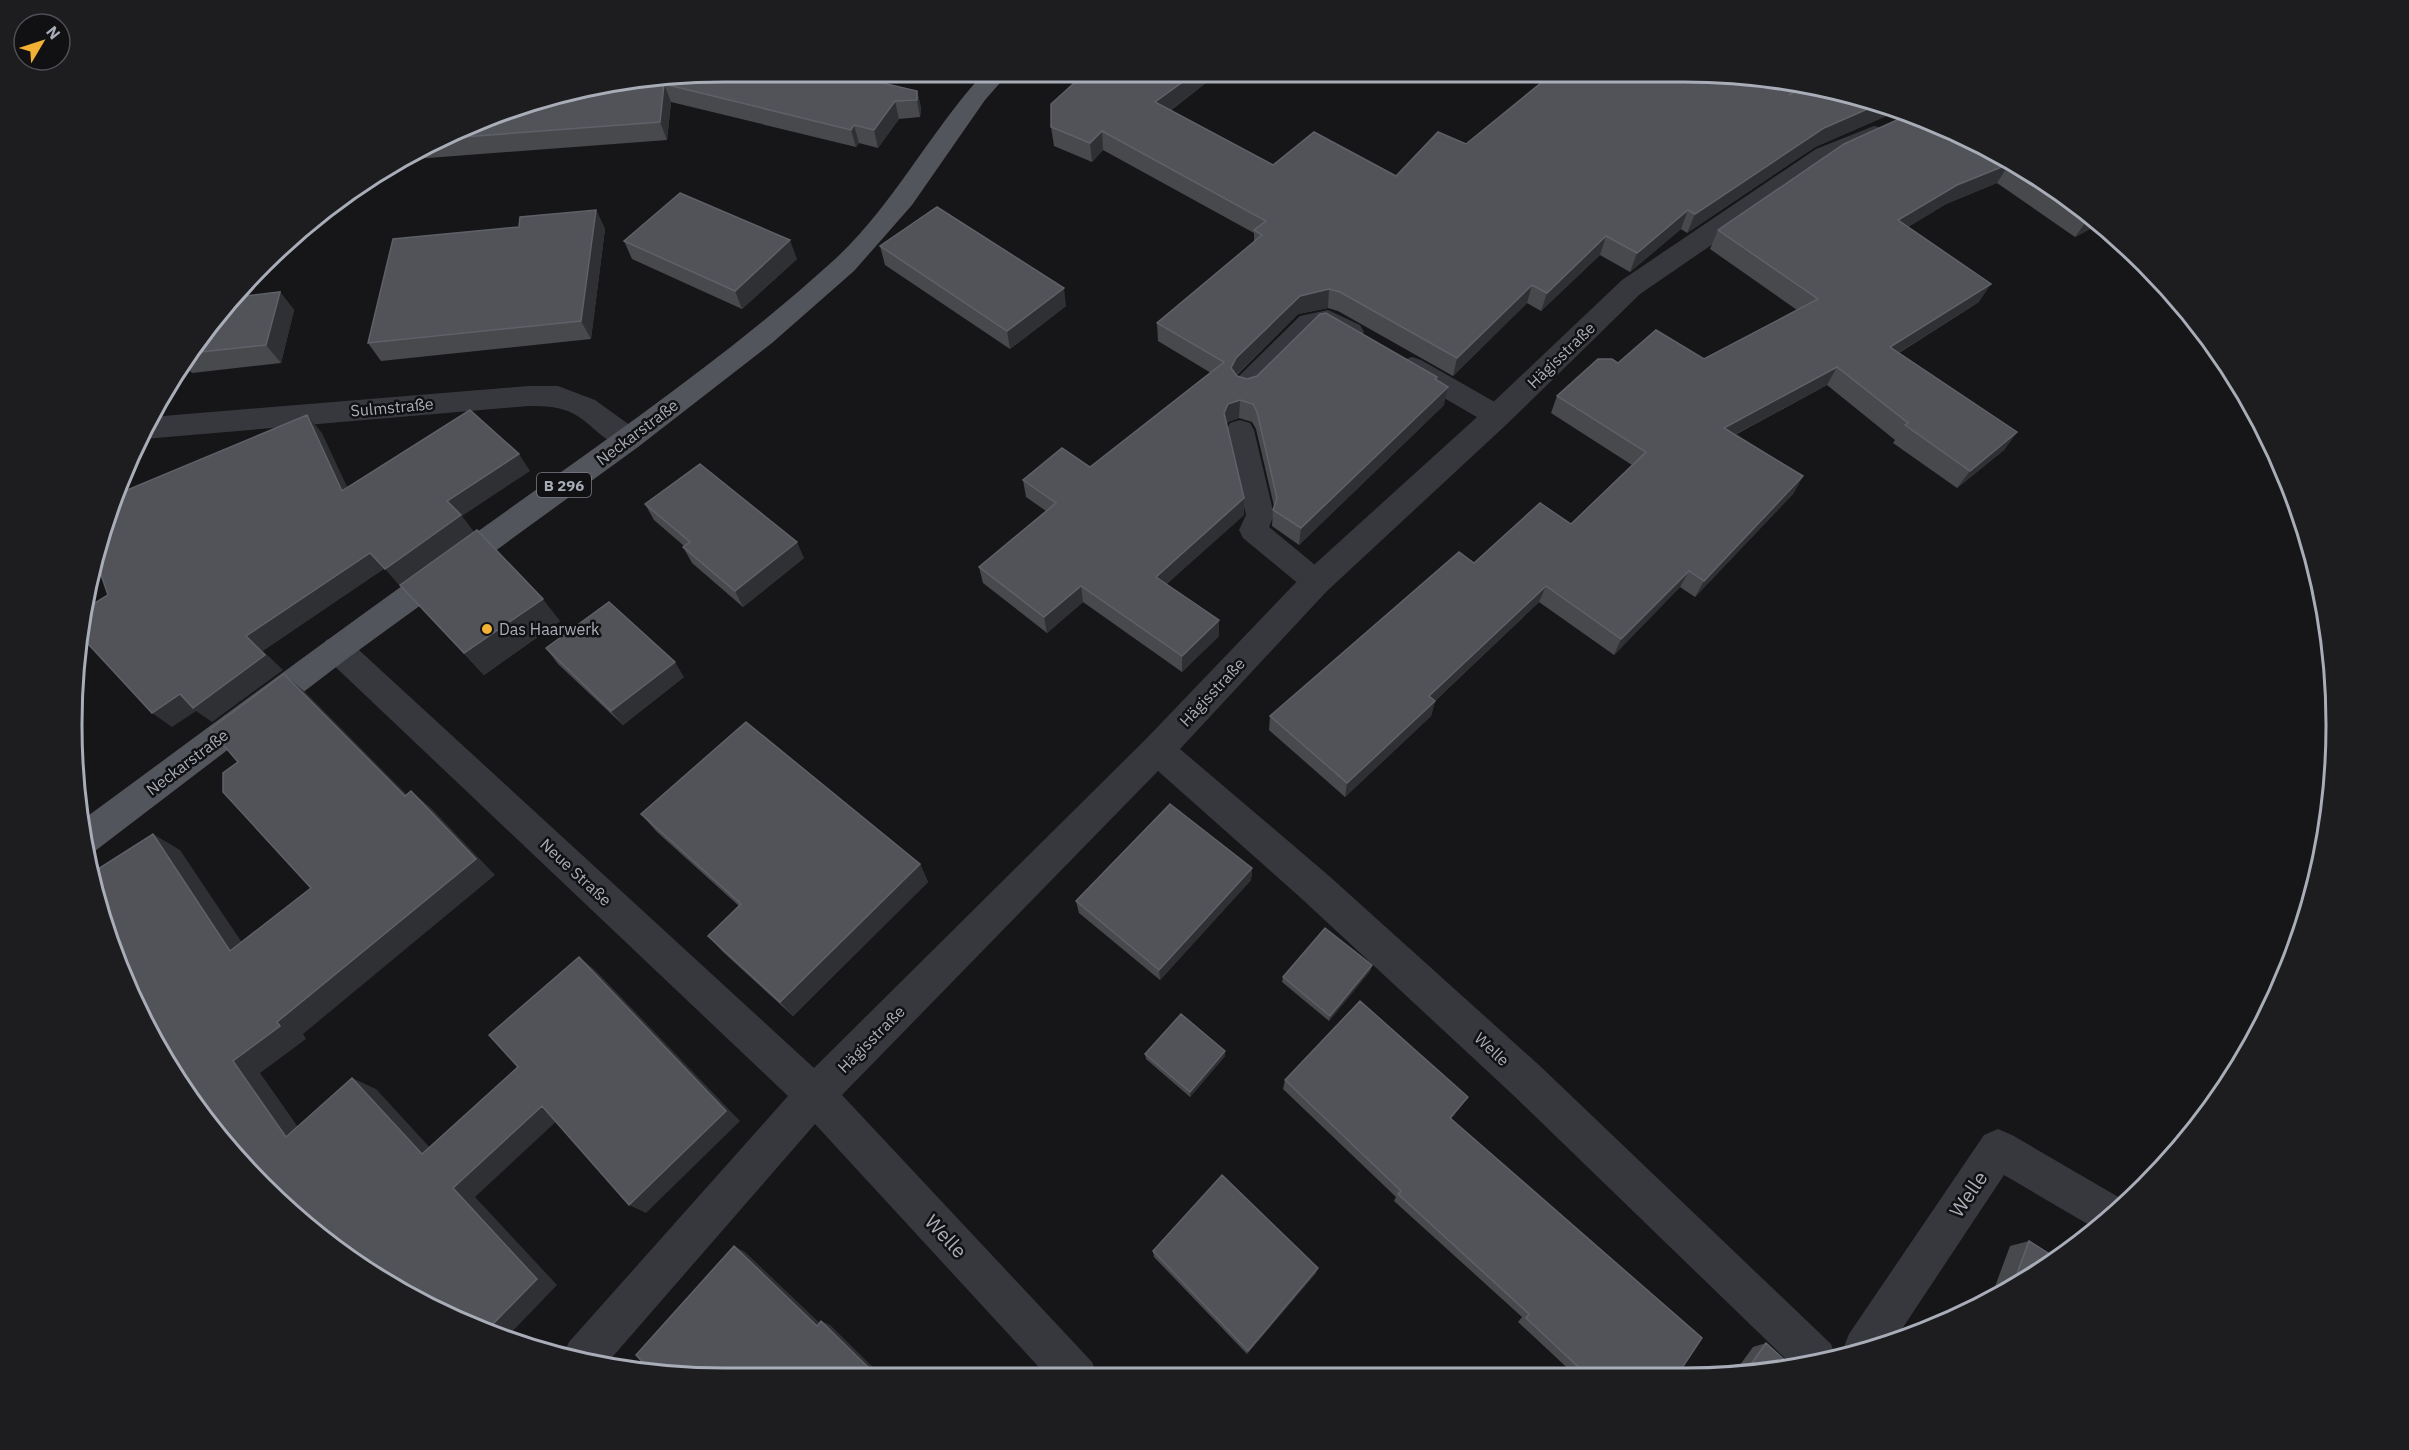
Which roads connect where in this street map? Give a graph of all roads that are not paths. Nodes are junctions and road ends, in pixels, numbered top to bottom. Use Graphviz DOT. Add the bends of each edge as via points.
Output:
graph roads {
  1 [pos="987,83"];
  2 [pos="1904,121"];
  3 [pos="1246,385"];
  4 [pos="1497,416"];
  5 [pos="157,427"];
  6 [pos="1240,430"];
  7 [pos="628,439"];
  8 [pos="1317,582"];
  9 [pos="337,649"];
  10 [pos="1157,750"];
  11 [pos="92,833"];
  12 [pos="815,1095"];
  13 [pos="2104,1212"];
  14 [pos="1870,1340"];
  15 [pos="588,1352"];
  16 [pos="1811,1354"];
  17 [pos="1068,1367"];
  1 -- 7 [label="main road, Neckarstraße / B 296" via="903,199 845,265 762,336"];
  2 -- 4 [label="street, Hägisstraße" via="1825,155 1631,287"];
  3 -- 4 [label="lane" via="1309,323 1328,319"];
  4 -- 8 [label="street, Hägisstraße"];
  5 -- 7 [label="street, Sulmstraße" via="558,396 585,407"];
  6 -- 8 [label="lane" via="1260,515 1253,531"];
  7 -- 9 [label="main road, Neckarstraße / B 296"];
  8 -- 10 [label="street, Hägisstraße"];
  9 -- 11 [label="main road, Neckarstraße / B 296"];
  9 -- 12 [label="street, Neue Straße"];
  10 -- 12 [label="street, Hägisstraße"];
  10 -- 16 [label="street, Welle" via="1316,887 1517,1072"];
  12 -- 15 [label="street, Hägisstraße"];
  12 -- 17 [label="street, Welle"];
  13 -- 14 [label="street, Welle" via="1998,1149"];
}
